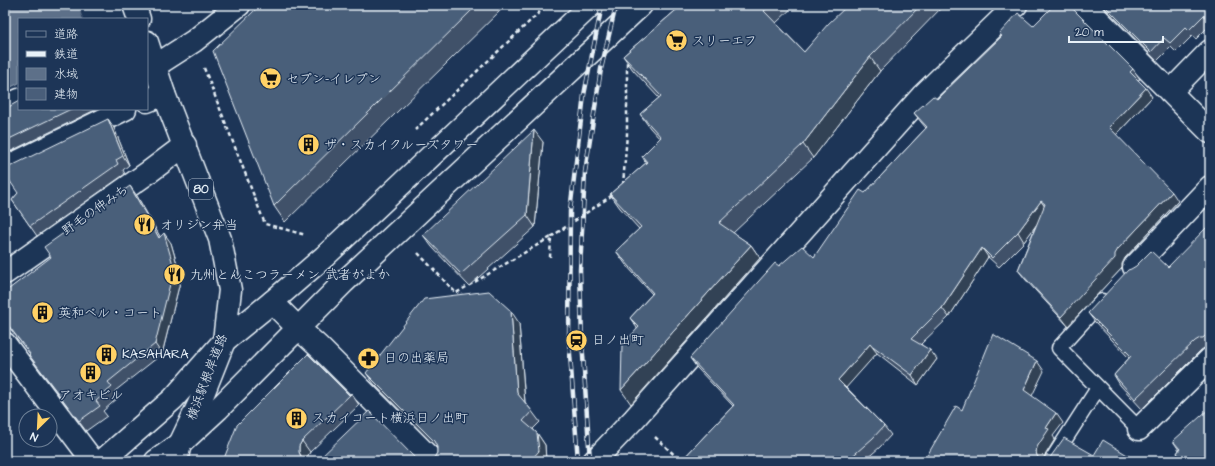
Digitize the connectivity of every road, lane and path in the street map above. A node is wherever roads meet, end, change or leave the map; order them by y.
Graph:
1 (134, 5) edge
2 (239, 5) edge
3 (547, 5) edge
4 (591, 5) edge
5 (642, 5) edge
6 (1016, 5) edge
7 (1084, 5) edge
8 (139, 18) edge
9 (194, 41) junction
10 (148, 45) edge
11 (1210, 51) edge
12 (627, 56) edge
13 (155, 66) junction
14 (1170, 92) junction
15 (156, 97) edge
16 (18, 100) edge
17 (5, 107) edge
18 (123, 110) edge
19 (414, 131) dead end
20 (1210, 132) edge
21 (185, 145) junction
22 (5, 168) edge
23 (1210, 187) edge
24 (622, 188) edge
25 (616, 193) edge
26 (311, 230) dead end
27 (551, 237) junction
28 (418, 253) dead end
29 (550, 257) dead end
30 (5, 273) edge
31 (1128, 273) edge
32 (1112, 290) edge
33 (272, 302) junction
34 (298, 329) junction
35 (224, 341) junction
36 (5, 344) edge
37 (1210, 359) edge
38 (1098, 388) junction
39 (377, 405) junction
40 (634, 419) junction
41 (361, 420) edge
42 (1139, 428) joint
43 (178, 453) edge
44 (93, 461) edge
45 (102, 461) edge
46 (156, 461) edge
47 (433, 461) edge
48 (594, 461) edge
49 (681, 461) edge
50 (1050, 461) edge

1 - 8 street
2 - 9 street
3 - 19 path
4 - 33 street
5 - 34 street
6 - 40 street
7 - 14 street
9 - 13 street
9 - 26 path
10 - 13 street, 横浜駅根岸道路 / 80
11 - 14 street
12 - 24 path
13 - 15 street, 横浜駅根岸道路 / 80
14 - 20 street
15 - 21 street, 横浜駅根岸道路 / 80
16 - 17 street
18 - 22 street
21 - 30 street, 野毛の仲みち
21 - 35 street, 横浜駅根岸道路 / 80
23 - 31 street
25 - 27 path
27 - 28 path
27 - 29 path
32 - 38 lane
33 - 34 street
33 - 35 street
34 - 39 street
34 - 43 street
35 - 43 street, 横浜駅根岸道路 / 80
35 - 45 street
36 - 44 street
37 - 42 street
38 - 42 lane
38 - 50 lane
39 - 41 street
39 - 47 street
40 - 48 street
40 - 49 path
43 - 46 street

